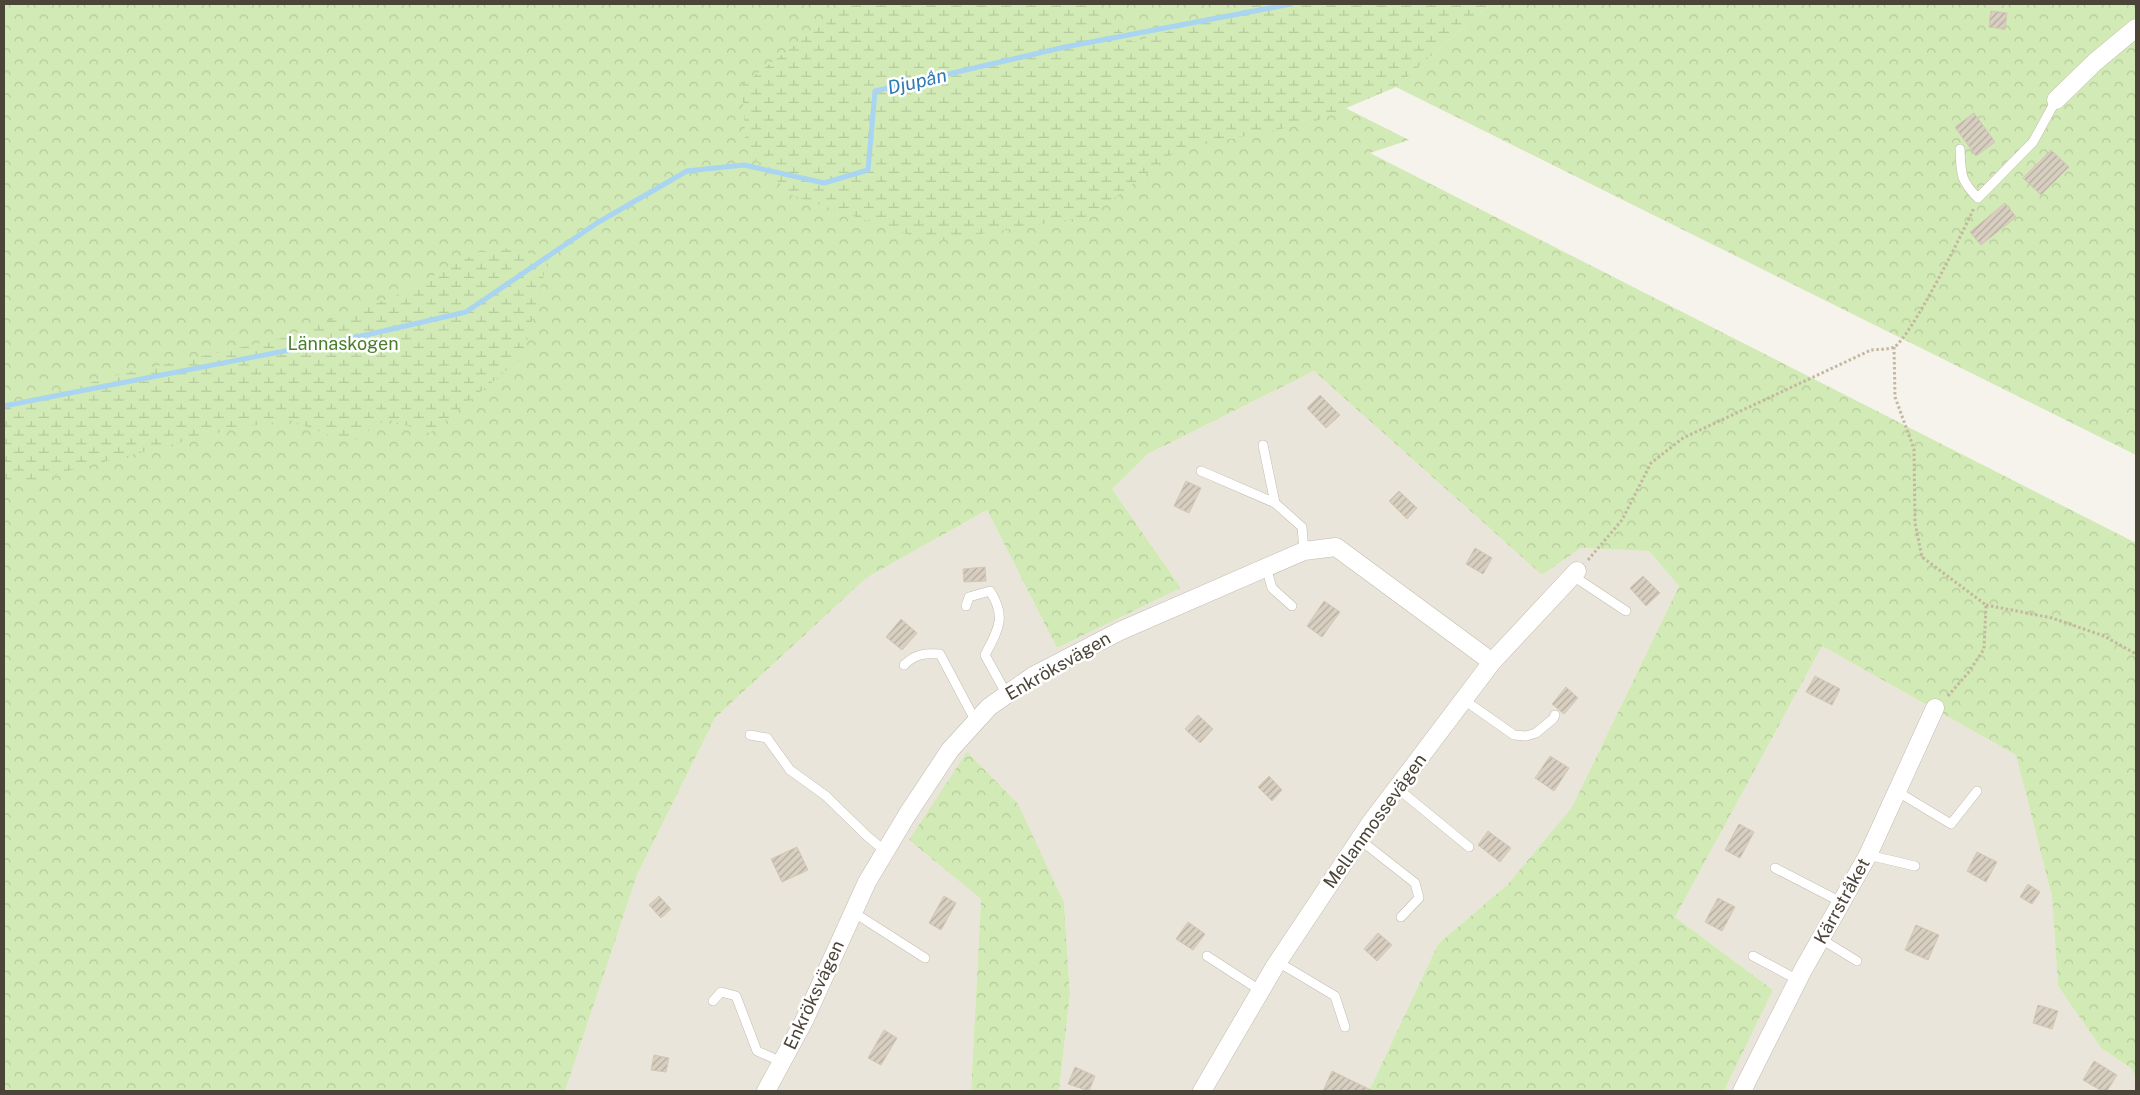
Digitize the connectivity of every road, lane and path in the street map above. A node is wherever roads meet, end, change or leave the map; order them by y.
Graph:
1 (2136, 28) edge
2 (2056, 100) joint
3 (1960, 149) dead end
4 (1978, 198) junction
5 (1894, 347) junction
6 (1263, 445) dead end
7 (1201, 471) dead end
8 (1275, 503) junction
9 (1304, 551) junction
10 (1266, 567) junction
11 (1575, 574) junction
12 (1986, 605) junction
13 (966, 606) dead end
14 (1292, 606) dead end
15 (1626, 611) dead end
16 (2136, 654) edge
17 (1492, 662) junction
18 (904, 665) dead end
19 (1007, 694) junction
20 (1464, 700) junction
21 (1935, 708) joint
22 (1554, 715) dead end
23 (976, 722) junction
24 (750, 735) dead end
25 (1398, 788) junction
26 (1977, 791) dead end
27 (1898, 792) junction
28 (1359, 839) junction
29 (1469, 847) dead end
30 (885, 851) junction
31 (1868, 855) junction
32 (1915, 866) dead end
33 (1776, 868) dead end
34 (1842, 902) junction
35 (853, 912) junction
36 (1401, 917) dead end
37 (1821, 939) junction
38 (1207, 956) dead end
39 (1753, 956) dead end
40 (926, 958) dead end
41 (1857, 961) dead end
42 (1278, 962) junction
43 (1798, 980) junction
44 (1261, 991) junction
45 (713, 1001) dead end
46 (1345, 1027) dead end
47 (782, 1062) junction
48 (766, 1091) edge
49 (1202, 1091) edge
50 (1742, 1091) edge

1 - 2 street
2 - 4 lane
3 - 4 lane
4 - 5 path
5 - 11 path
5 - 12 path
6 - 8 lane
7 - 8 lane
8 - 9 lane
9 - 10 street, Enkröksvägen
9 - 17 street, Enkröksvägen
10 - 14 lane
10 - 19 street, Enkröksvägen
11 - 15 lane
11 - 17 street, Mellanmossevägen
12 - 16 path
12 - 21 path
13 - 19 lane
17 - 20 street, Mellanmossevägen
18 - 23 lane
19 - 23 street, Enkröksvägen
20 - 22 lane
20 - 25 street, Mellanmossevägen
21 - 27 street, Kärrstråket
23 - 30 street, Enkröksvägen
24 - 30 lane
25 - 28 street, Mellanmossevägen
25 - 29 lane
26 - 27 lane
27 - 31 street, Kärrstråket
28 - 36 lane
28 - 42 street, Mellanmossevägen
30 - 35 street, Enkröksvägen
31 - 32 lane
31 - 34 street, Kärrstråket
33 - 34 lane
34 - 37 street, Kärrstråket
35 - 40 lane
35 - 47 street, Enkröksvägen
37 - 41 lane
37 - 43 street, Kärrstråket
38 - 44 lane
39 - 43 lane
42 - 44 street, Mellanmossevägen
42 - 46 lane
43 - 50 street, Kärrstråket
44 - 49 street, Mellanmossevägen
45 - 47 lane
47 - 48 street, Enkröksvägen

